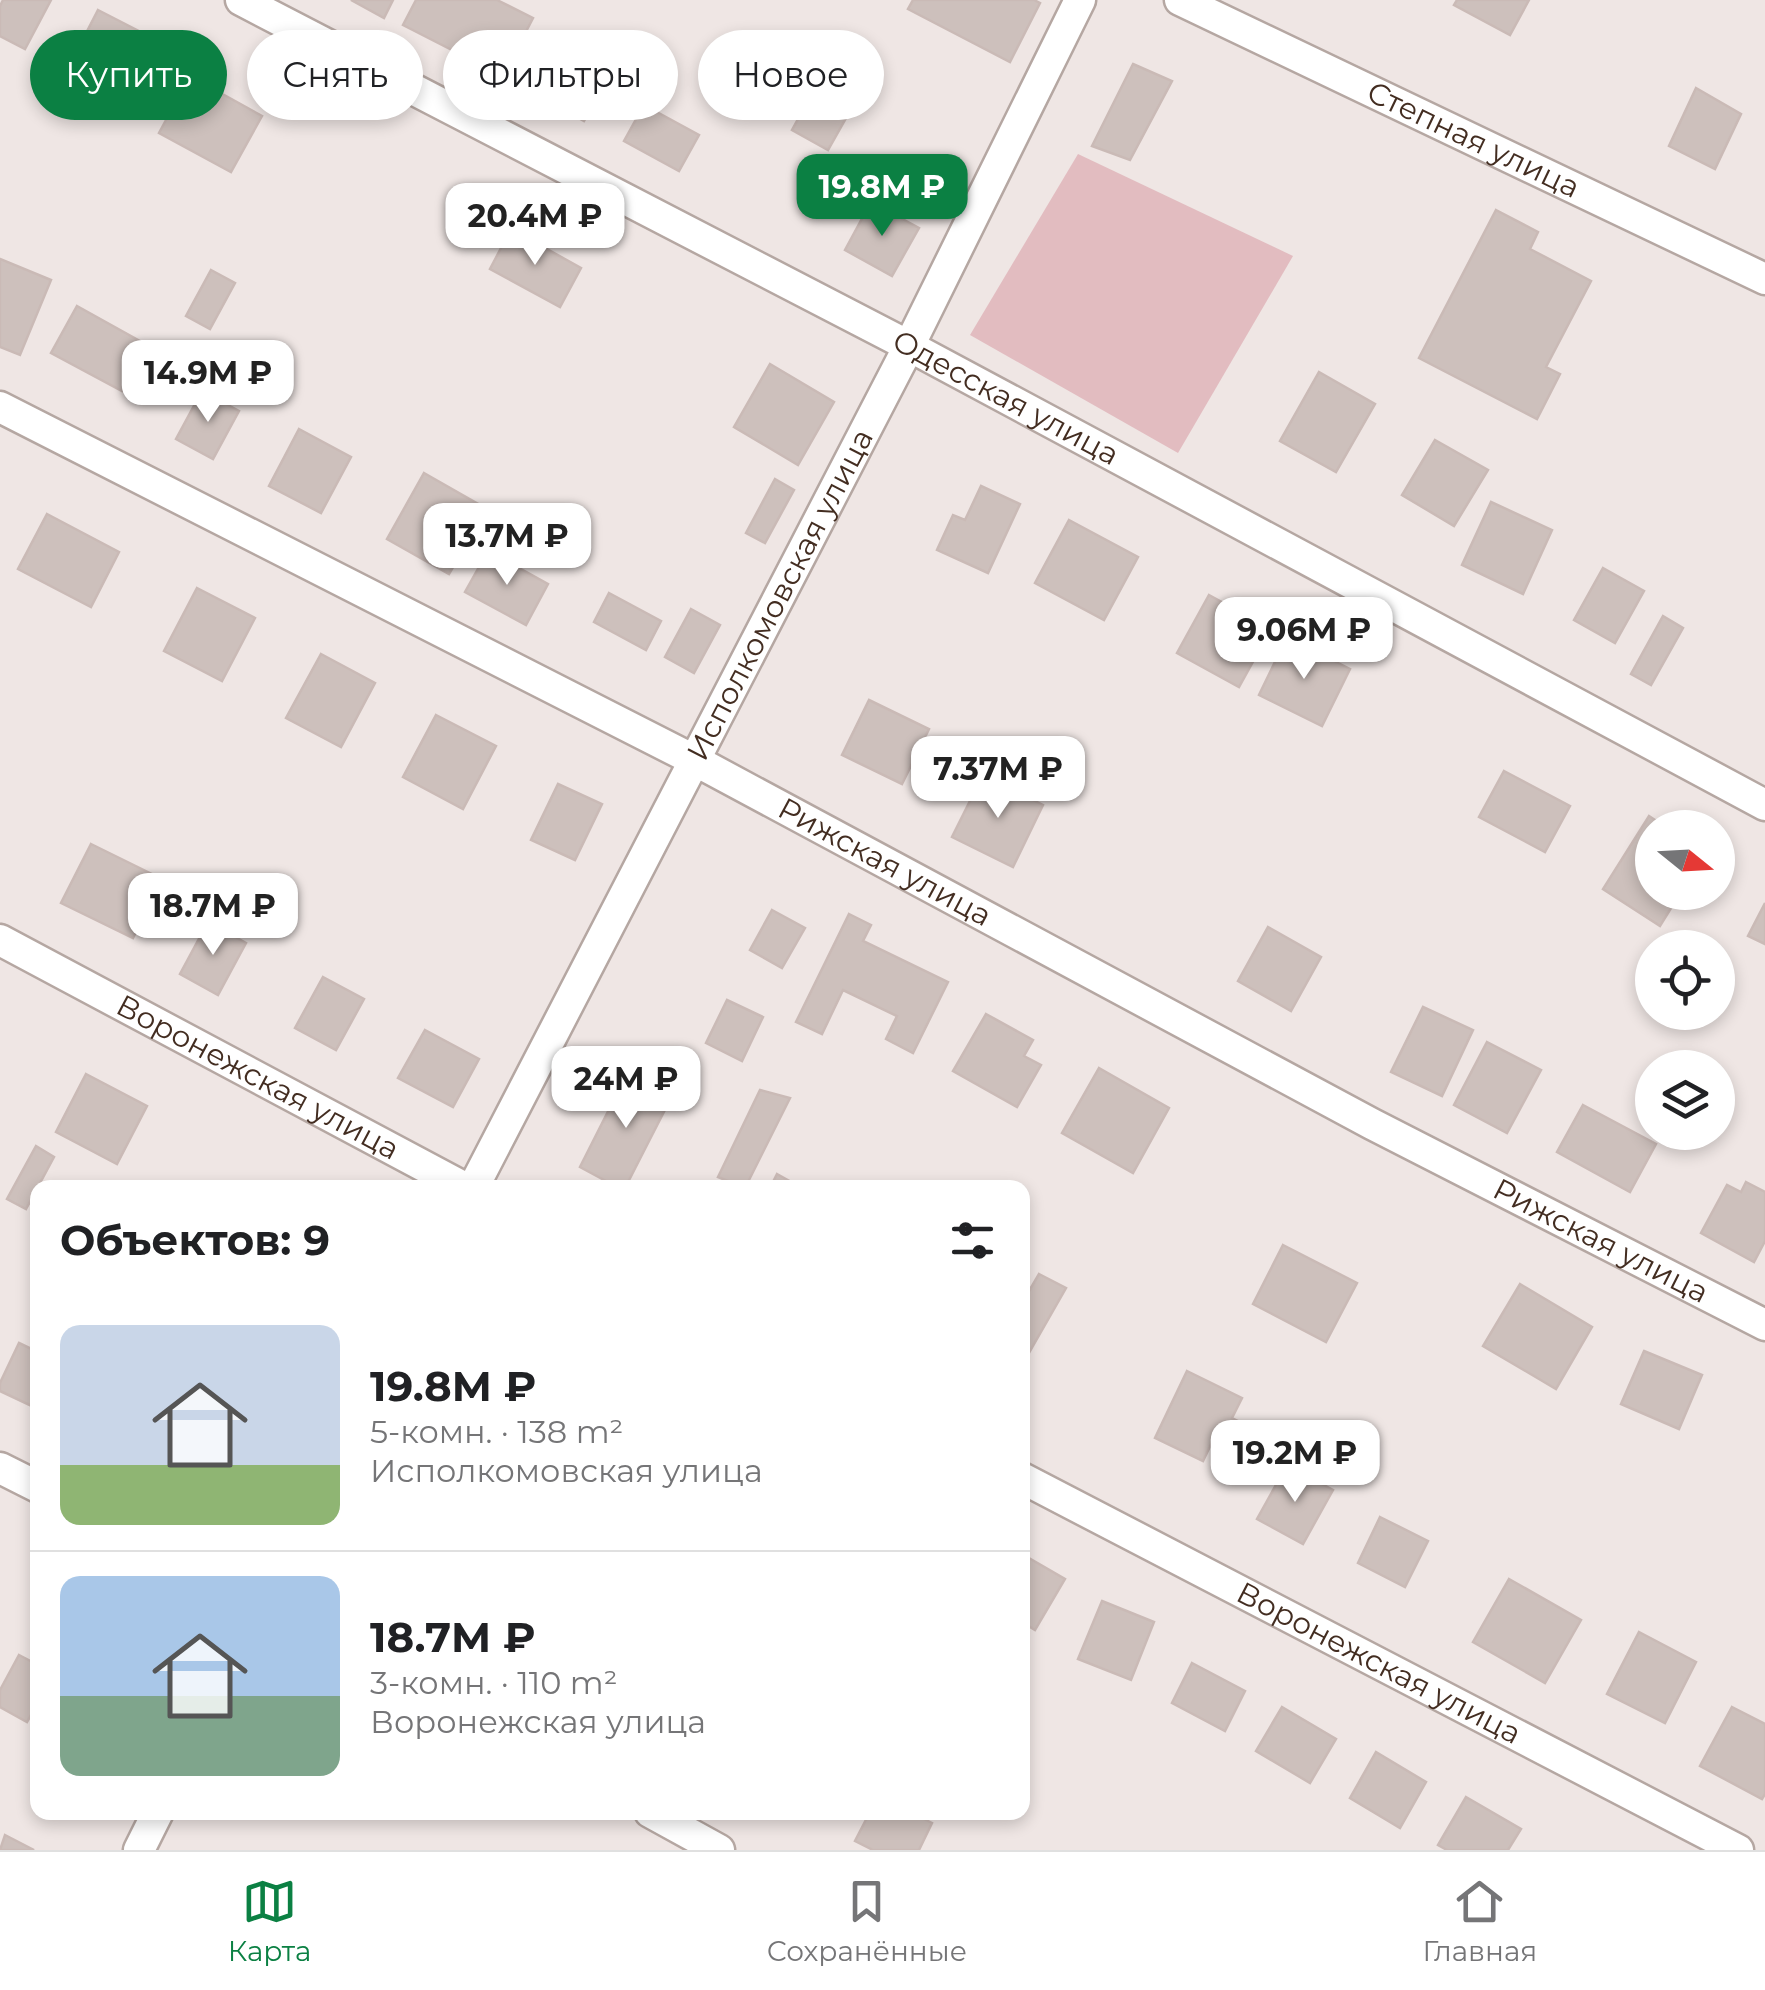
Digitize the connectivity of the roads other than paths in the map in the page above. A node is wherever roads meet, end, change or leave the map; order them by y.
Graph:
1 (242, 0) edge
2 (1080, 0) edge
3 (1180, 0) edge
4 (1765, 278) edge
5 (909, 346) junction
6 (0, 407) edge
7 (696, 761) junction
8 (1765, 805) edge
9 (0, 940) edge
10 (449, 1180) edge
11 (477, 1180) edge
12 (1765, 1325) edge
13 (0, 1468) edge
14 (1030, 1482) edge
15 (30, 1483) edge
16 (154, 1820) edge
17 (665, 1820) edge
18 (139, 1850) edge
19 (719, 1850) edge
20 (1738, 1850) edge

1 - 5 street, Одесская улица
2 - 5 street, Исполкомовская улица
3 - 4 street, Степная улица
5 - 7 street, Исполкомовская улица
5 - 8 street, Одесская улица
6 - 7 street, Рижская улица
7 - 11 street, Исполкомовская улица
7 - 12 street, Рижская улица
9 - 10 street, Воронежская улица
13 - 15 street
14 - 20 street, Воронежская улица
16 - 18 street
17 - 19 street

